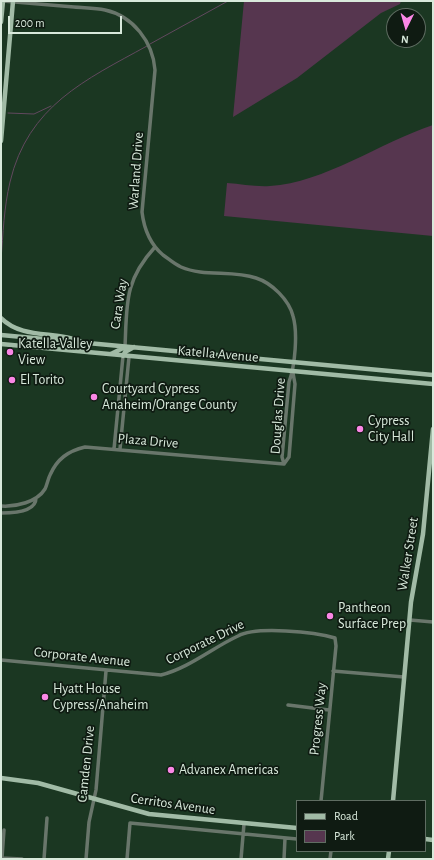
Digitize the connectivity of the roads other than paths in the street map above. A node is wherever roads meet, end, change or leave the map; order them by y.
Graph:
1 (3, 1) edge
2 (13, 1) edge
3 (1, 22) edge
4 (1, 140) edge
5 (155, 247) junction
6 (1, 318) edge
7 (1, 335) edge
8 (85, 343) junction
9 (1, 344) edge
10 (125, 347) junction
11 (134, 347) junction
12 (110, 355) junction
13 (123, 356) junction
14 (129, 357) junction
15 (294, 362) junction
16 (293, 372) junction
17 (433, 375) edge
18 (433, 384) edge
19 (433, 429) edge
20 (114, 449) junction
21 (120, 449) junction
22 (284, 464) junction
23 (36, 498) junction
24 (1, 506) edge
25 (1, 513) edge
26 (410, 620) junction
27 (433, 622) edge
28 (258, 630) joint
29 (1, 660) edge
30 (106, 671) junction
31 (333, 671) junction
32 (161, 675) joint
33 (404, 677) junction
34 (288, 705) dead end
35 (329, 710) junction
36 (1, 778) edge
37 (94, 799) junction
38 (321, 800) edge
39 (393, 800) edge
40 (47, 818) dead end
41 (244, 824) junction
42 (296, 828) edge
43 (4, 830) dead end
44 (242, 835) junction
45 (285, 838) junction
46 (296, 839) edge
47 (1, 858) edge
48 (22, 859) edge
49 (44, 859) edge
50 (86, 859) edge
51 (127, 859) edge
52 (241, 859) edge
53 (284, 859) edge

1 - 2 street, Warland Drive
1 - 3 main road
2 - 4 main road
2 - 5 street, Warland Drive
5 - 10 street, Cara Way
5 - 15 street, Warland Drive
6 - 8 main road
7 - 8 main road, Katella Avenue
8 - 10 main road, Katella Avenue
9 - 12 main road, Katella Avenue
10 - 11 main road, Katella Avenue
10 - 12 main road
11 - 13 main road
11 - 15 main road, Katella Avenue
12 - 13 main road, Katella Avenue
13 - 14 main road, Katella Avenue
13 - 20 street
14 - 16 main road, Katella Avenue
14 - 21 street
15 - 16 street, Douglas Drive
15 - 17 main road, Katella Avenue
16 - 18 main road, Katella Avenue
16 - 22 street, Douglas Drive
16 - 22 street, Douglas Drive
19 - 26 main road, Walker Street
20 - 21 street, Plaza Drive
20 - 23 street, Plaza Drive
21 - 22 street, Plaza Drive
23 - 24 street
23 - 25 street, Plaza Drive
26 - 27 street
26 - 33 main road, Walker Street
28 - 31 street, Progress Way
28 - 32 street, Corporate Drive
29 - 30 street, Corporate Avenue
30 - 32 street, Corporate Avenue
30 - 37 street, Camden Drive
31 - 33 street
31 - 35 street, Progress Way
33 - 39 main road, Walker Street
34 - 35 street
35 - 38 street, Progress Way
36 - 37 main road, Cerritos Avenue
37 - 41 main road, Cerritos Avenue
37 - 50 street, Camden Drive
40 - 49 street
41 - 42 main road, Cerritos Avenue
41 - 44 street
43 - 47 street
44 - 45 street
44 - 51 street
44 - 52 street
45 - 46 street
45 - 53 street
47 - 48 street

